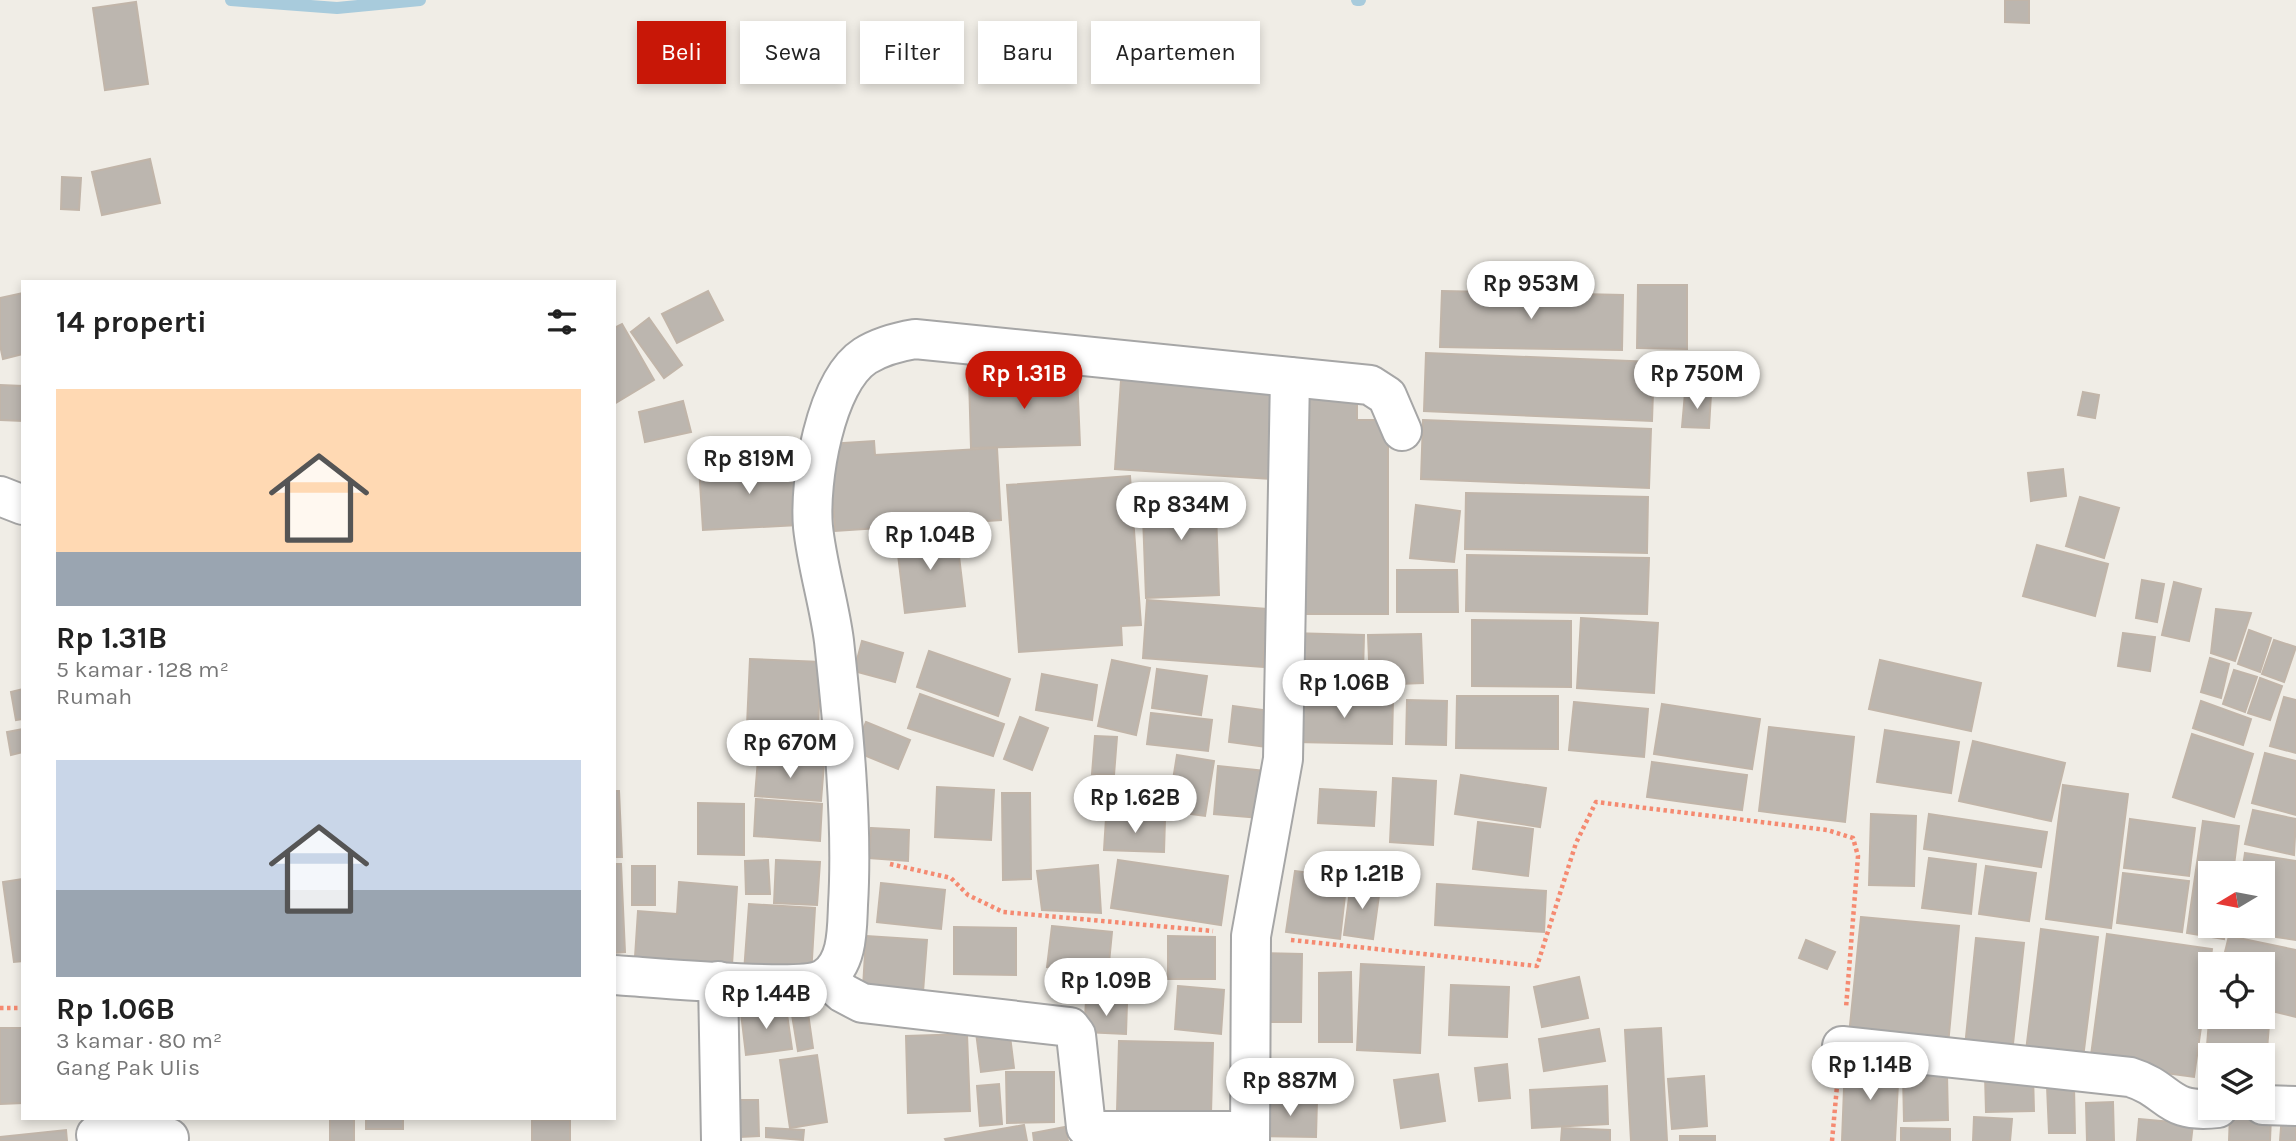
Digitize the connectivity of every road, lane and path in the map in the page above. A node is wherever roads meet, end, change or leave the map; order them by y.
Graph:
1 (1290, 377) junction
2 (1402, 431) dead end
3 (0, 496) edge
4 (21, 504) edge
5 (1596, 802) dead end
6 (616, 975) edge
7 (826, 978) junction
8 (718, 981) junction
9 (0, 1008) edge
10 (21, 1008) edge
11 (1842, 1046) junction
12 (2275, 1105) edge
13 (2296, 1106) edge
14 (2198, 1110) edge
15 (169, 1133) edge
16 (96, 1135) dead end
17 (1250, 1136) edge
18 (721, 1141) edge
19 (1832, 1141) edge

1 - 2 street
1 - 7 street
1 - 17 street
3 - 4 street
5 - 11 path
6 - 8 street
7 - 8 street
7 - 17 street
8 - 18 street
9 - 10 path
11 - 14 street
11 - 19 path
12 - 13 street
15 - 16 street

